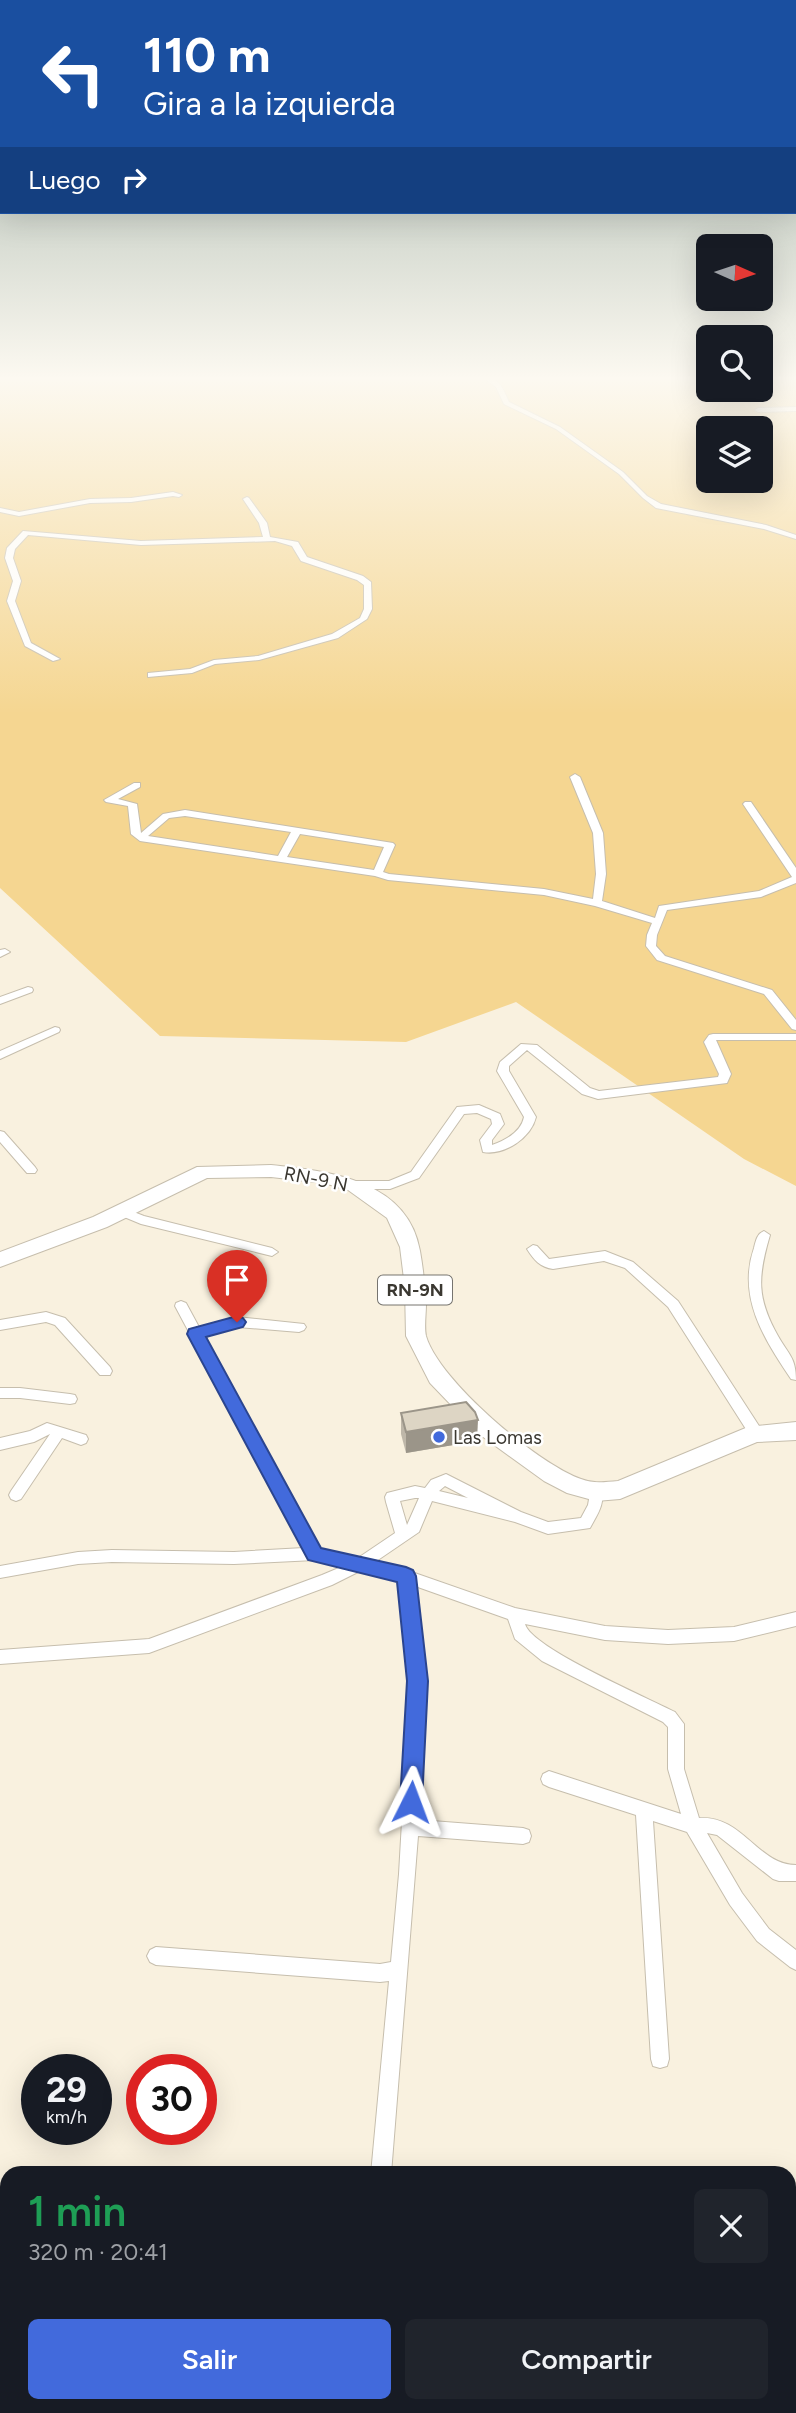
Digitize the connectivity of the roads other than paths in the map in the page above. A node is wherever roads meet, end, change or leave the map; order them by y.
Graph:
1 (637, 489) edge
2 (179, 495) dead end
3 (247, 499) dead end
4 (0, 510) edge
5 (19, 514) junction
6 (26, 533) junction
7 (796, 537) edge
8 (267, 538) junction
9 (57, 659) dead end
10 (152, 675) dead end
11 (575, 777) dead end
12 (137, 785) dead end
13 (748, 804) dead end
14 (297, 830) junction
15 (140, 838) junction
16 (282, 859) junction
17 (377, 873) junction
18 (796, 877) edge
19 (597, 903) junction
20 (658, 922) junction
21 (28, 990) dead end
22 (0, 1002) edge
23 (796, 1027) edge
24 (55, 1030) dead end
25 (796, 1037) edge
26 (0, 1055) edge
27 (0, 1135) edge
28 (31, 1170) dead end
29 (354, 1185) junction
30 (121, 1211) junction
31 (764, 1235) dead end
32 (533, 1249) dead end
33 (272, 1252) dead end
34 (0, 1260) edge
35 (181, 1306) dead end
36 (0, 1325) edge
37 (299, 1327) dead end
38 (195, 1334) junction
39 (105, 1371) dead end
40 (796, 1375) edge
41 (0, 1393) edge
42 (70, 1399) dead end
43 (796, 1431) edge
44 (60, 1432) junction
45 (755, 1433) junction
46 (81, 1439) dead end
47 (0, 1444) edge
48 (596, 1492) junction
49 (428, 1493) junction
50 (16, 1495) dead end
51 (403, 1535) junction
52 (315, 1554) junction
53 (360, 1564) junction
54 (0, 1572) edge
55 (406, 1576) junction
56 (515, 1615) junction
57 (796, 1619) edge
58 (0, 1657) edge
59 (549, 1779) dead end
60 (644, 1810) junction
61 (693, 1826) junction
62 (410, 1827) junction
63 (523, 1836) dead end
64 (796, 1873) edge
65 (156, 1956) dead end
66 (796, 1961) edge
67 (400, 1970) junction
68 (660, 2059) dead end
69 (382, 2166) edge

1 - 7 street
2 - 5 street
3 - 8 street
4 - 5 street
5 - 6 street
6 - 8 street
6 - 9 street
8 - 10 street
11 - 19 street
12 - 15 street
13 - 18 street
14 - 15 street
14 - 16 street
14 - 17 street
15 - 16 street
16 - 17 street
17 - 19 street
18 - 20 street
19 - 20 street
20 - 23 street
21 - 22 street
24 - 26 street
25 - 29 street
27 - 28 street
29 - 30 main road, RN-9 N / RN-9N
29 - 48 main road, RN-9 N / RN-9N
30 - 33 street
30 - 34 main road, RN-9 N / RN-9N
31 - 40 street
32 - 45 street
35 - 38 street
36 - 39 street
37 - 38 street
38 - 52 street
41 - 42 street
43 - 45 main road, RN-9 N / RN-9N
44 - 46 street
44 - 47 street
44 - 50 street
45 - 48 main road, RN-9 N / RN-9N
48 - 49 street
49 - 51 street
49 - 51 street
51 - 53 street
52 - 53 street
52 - 54 street
53 - 55 street
53 - 58 street
55 - 56 street
55 - 62 street
56 - 57 street
56 - 61 street
59 - 60 street
60 - 61 street
60 - 68 street
61 - 64 street
61 - 66 street
62 - 63 street
62 - 67 street
65 - 67 street
67 - 69 street

